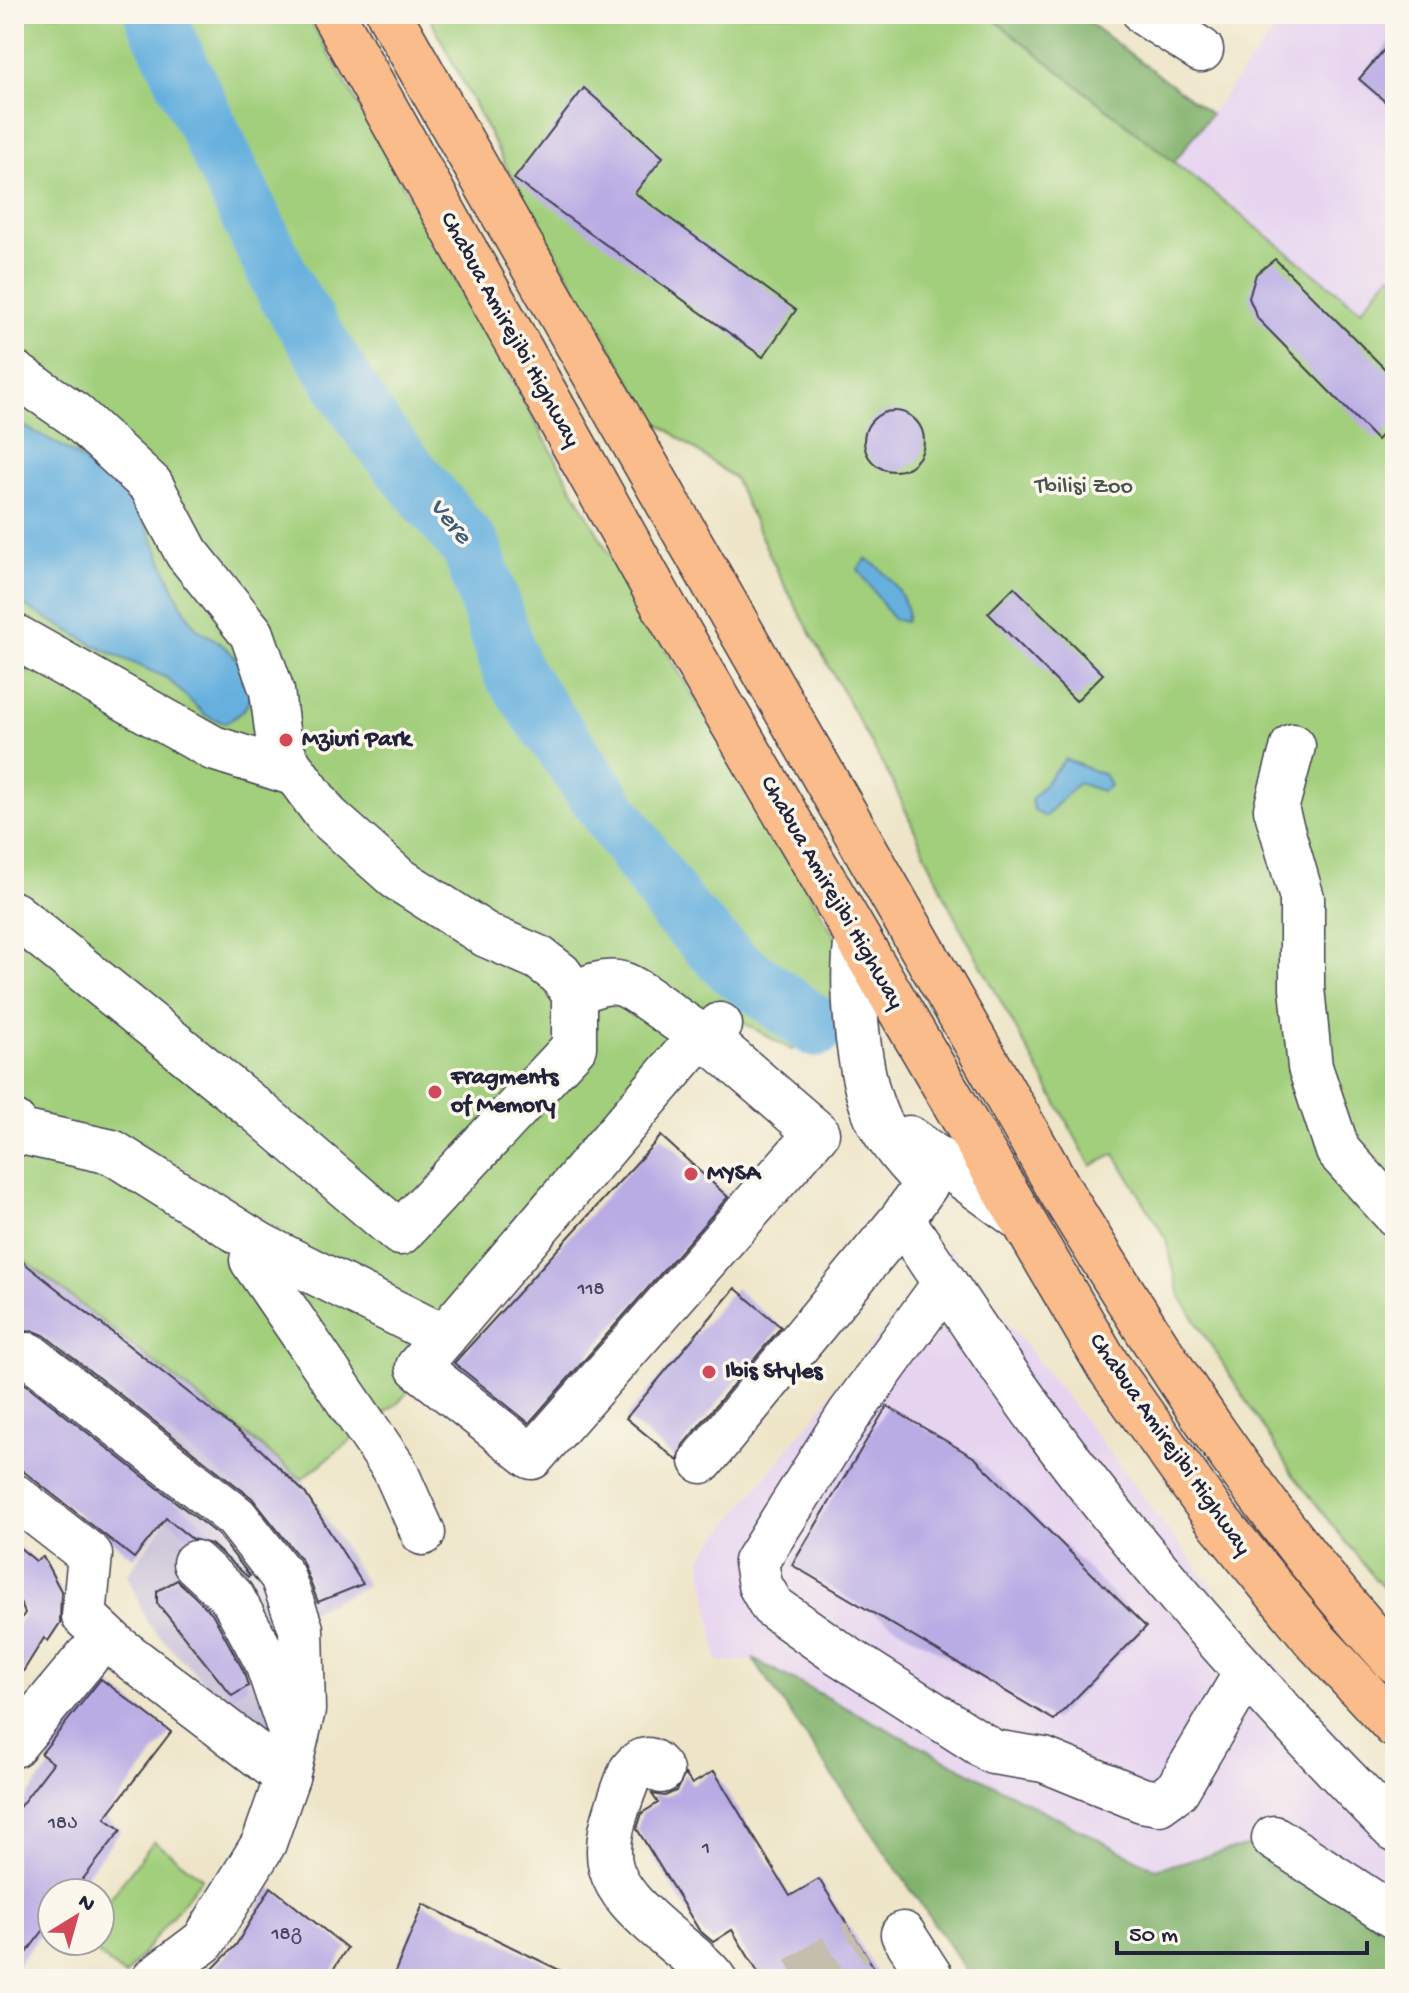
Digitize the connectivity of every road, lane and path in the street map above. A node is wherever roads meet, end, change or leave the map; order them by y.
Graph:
1 (333, 14) edge
2 (389, 14) edge
3 (1145, 14) edge
4 (1201, 50) dead end
5 (14, 373) edge
6 (14, 636) edge
7 (1293, 746) dead end
8 (296, 774) junction
9 (14, 914) edge
10 (857, 938) junction
11 (574, 994) junction
12 (714, 1032) junction
13 (873, 1110) junction
14 (14, 1123) edge
15 (817, 1133) junction
16 (1395, 1214) edge
17 (1018, 1217) junction
18 (902, 1219) junction
19 (260, 1245) junction
20 (945, 1283) junction
21 (444, 1337) junction
22 (29, 1355) dead end
23 (702, 1461) dead end
24 (14, 1496) edge
25 (423, 1533) dead end
26 (195, 1563) dead end
27 (87, 1657) dead end
28 (1395, 1661) edge
29 (1246, 1673) junction
30 (1395, 1726) edge
31 (14, 1745) edge
32 (291, 1761) junction
33 (661, 1771) dead end
34 (1395, 1830) edge
35 (1274, 1838) dead end
36 (1395, 1917) edge
37 (903, 1934) dead end
38 (154, 1979) edge
39 (714, 1979) edge
40 (932, 1979) edge

1 - 10 main road, Chabua Amirejibi Highway
2 - 28 main road, Chabua Amirejibi Highway
3 - 4 street
5 - 8 street
6 - 8 street
7 - 16 street
8 - 11 street
9 - 11 street
10 - 13 street
10 - 17 main road, Chabua Amirejibi Highway
11 - 12 street
12 - 15 street
12 - 21 street
13 - 15 street
13 - 17 street
13 - 18 street
14 - 19 street
15 - 21 street
17 - 30 main road, Chabua Amirejibi Highway
18 - 20 street
18 - 23 street
19 - 21 street
19 - 25 street
20 - 29 street
20 - 29 street
22 - 32 street
24 - 32 street
26 - 32 street
27 - 31 street
29 - 34 street
32 - 38 street
33 - 39 street
35 - 36 street
37 - 40 street

